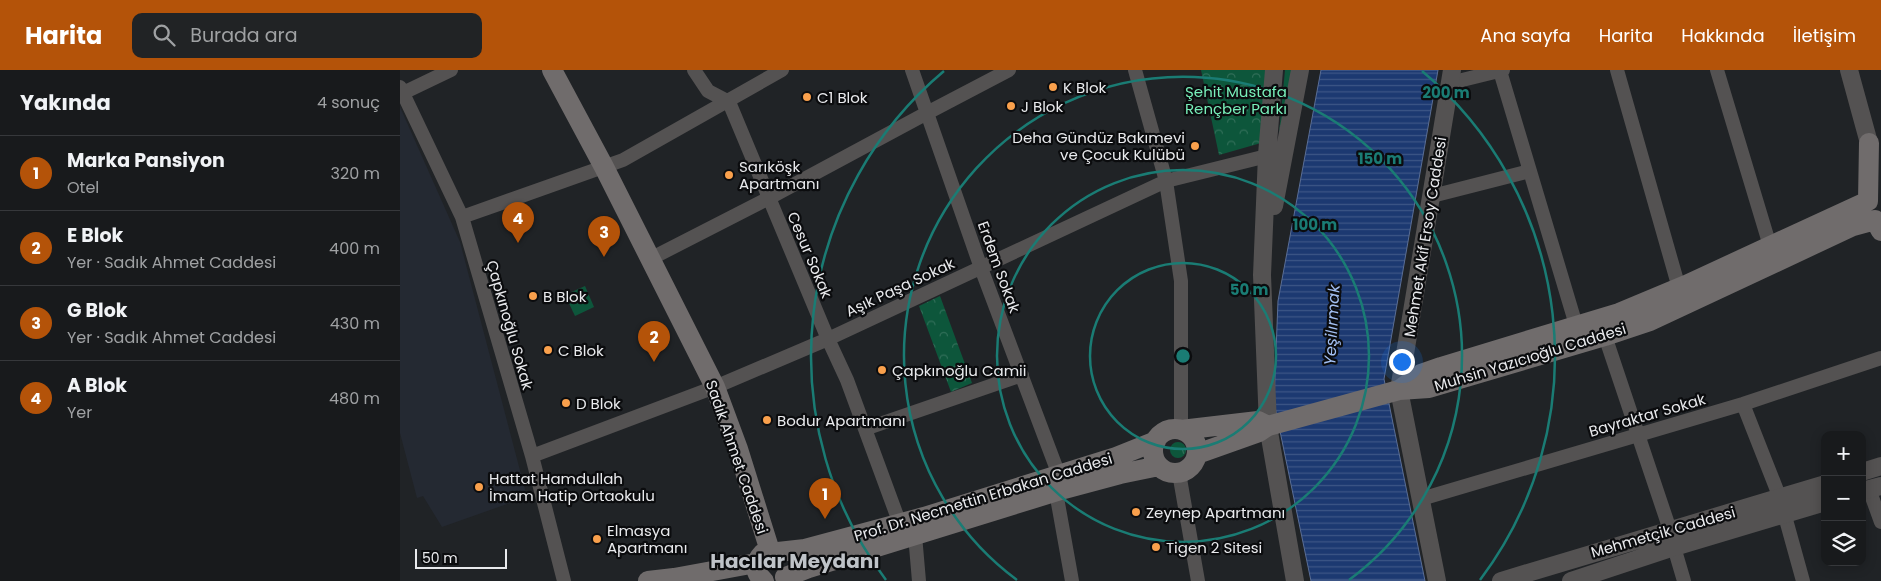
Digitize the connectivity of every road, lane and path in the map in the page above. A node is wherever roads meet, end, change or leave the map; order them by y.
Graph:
1 (451, 70) edge
2 (552, 70) edge
3 (694, 70) edge
4 (782, 70) edge
5 (912, 70) edge
6 (1009, 70) edge
7 (1135, 70) edge
8 (1274, 70) edge
9 (1300, 70) edge
10 (1501, 70) edge
11 (1617, 70) edge
12 (1717, 70) edge
13 (1849, 70) edge
14 (1451, 77) edge
15 (401, 90) edge
16 (729, 102) junction
17 (927, 112) junction
18 (1869, 142) junction
19 (1275, 154) junction
20 (1881, 162) edge
21 (604, 168) junction
22 (1530, 171) junction
23 (1166, 181) junction
24 (1874, 194) edge
25 (1432, 196) junction
26 (769, 198) junction
27 (462, 217) junction
28 (1879, 225) edge
29 (1770, 246) junction
30 (650, 259) junction
31 (981, 268) junction
32 (1679, 288) junction
33 (1576, 325) junction
34 (1604, 336) junction
35 (828, 339) junction
36 (1881, 358) edge
37 (1022, 375) junction
38 (715, 387) junction
39 (1394, 391) junction
40 (1743, 404) junction
41 (1272, 424) junction
42 (865, 430) junction
43 (1181, 430) junction
44 (1639, 434) junction
45 (1156, 441) junction
46 (1197, 454) junction
47 (532, 456) junction
48 (1160, 466) junction
49 (1881, 466) edge
50 (1866, 471) edge
51 (1179, 473) junction
52 (1057, 483) junction
53 (1821, 486) edge
54 (1871, 488) edge
55 (1421, 499) junction
56 (1821, 502) edge
57 (1783, 506) junction
58 (1881, 522) edge
59 (907, 529) junction
60 (1672, 538) junction
61 (766, 565) edge
62 (783, 579) edge
63 (564, 581) edge
64 (648, 581) edge
65 (918, 581) edge
66 (1072, 581) edge
67 (1198, 581) edge
68 (1295, 581) edge
69 (1437, 581) edge
70 (1500, 581) edge
71 (1570, 581) edge
72 (1684, 581) edge
73 (1803, 581) edge

1 - 15 street
2 - 21 main road, Sadık Ahmet Caddesi
3 - 16 street
4 - 16 street
5 - 17 street, Erdem Sokak
6 - 17 street
7 - 23 street
8 - 19 street
9 - 19 street
10 - 14 street
10 - 22 street
11 - 32 street
12 - 29 street
13 - 18 street
14 - 25 street, Mehmet Akif Ersoy Caddesi
15 - 27 street, Çapkınoğlu Sokak
16 - 21 street
16 - 26 street, Cesur Sokak
17 - 26 street
17 - 31 street, Erdem Sokak
18 - 20 main road
18 - 24 main road
19 - 23 street, Aşık Paşa Sokak
19 - 41 street
21 - 27 street
21 - 30 main road, Sadık Ahmet Caddesi
22 - 25 street
22 - 33 street
23 - 31 street, Aşık Paşa Sokak
23 - 43 street
24 - 28 main road
24 - 29 main road, Muhsin Yazıcıoğlu Caddesi
25 - 39 street, Mehmet Akif Ersoy Caddesi
26 - 30 street
26 - 35 street, Cesur Sokak
27 - 47 street, Çapkınoğlu Sokak
28 - 34 main road, Muhsin Yazıcıoğlu Caddesi
29 - 32 main road, Muhsin Yazıcıoğlu Caddesi
30 - 38 main road, Sadık Ahmet Caddesi
31 - 35 street, Aşık Paşa Sokak
31 - 37 street, Erdem Sokak
32 - 33 main road, Muhsin Yazıcıoğlu Caddesi
33 - 39 main road, Muhsin Yazıcıoğlu Caddesi
34 - 39 main road, Muhsin Yazıcıoğlu Caddesi
34 - 44 street
35 - 38 street, Aşık Paşa Sokak
35 - 42 street, Cesur Sokak
36 - 40 street, Bayraktar Sokak
37 - 42 street
37 - 52 street, Erdem Sokak
38 - 47 street, Aşık Paşa Sokak
38 - 61 main road, Sadık Ahmet Caddesi
39 - 41 main road
39 - 55 street, Mehmet Akif Ersoy Caddesi
40 - 44 street, Bayraktar Sokak
40 - 57 street
41 - 43 main road
41 - 46 main road
41 - 68 street
42 - 59 street, Cesur Sokak
43 - 45 main road
43 - 46 main road
44 - 55 street, Bayraktar Sokak
44 - 60 street
45 - 48 main road
45 - 52 main road, Prof. Dr. Necmettin Erbakan Caddesi
46 - 51 main road
47 - 63 street, Çapkınoğlu Sokak
48 - 51 main road
48 - 52 main road, Prof. Dr. Necmettin Erbakan Caddesi
49 - 50 street
51 - 67 street
52 - 59 main road, Prof. Dr. Necmettin Erbakan Caddesi
52 - 66 street, Erdem Sokak
53 - 57 street, Mehmetçik Caddesi
54 - 58 street
55 - 69 street, Mehmet Akif Ersoy Caddesi
56 - 57 street, Mehmetçik Caddesi
57 - 60 street, Mehmetçik Caddesi
57 - 73 street
59 - 61 main road, Prof. Dr. Necmettin Erbakan Caddesi
59 - 62 main road, Prof. Dr. Necmettin Erbakan Caddesi
59 - 65 street, Cesur Sokak
60 - 70 street, Mehmetçik Caddesi
60 - 71 street, Mehmetçik Caddesi
60 - 72 street
61 - 62 main road, Sadık Ahmet Caddesi
61 - 64 main road, Prof. Dr. Necmettin Erbakan Caddesi

